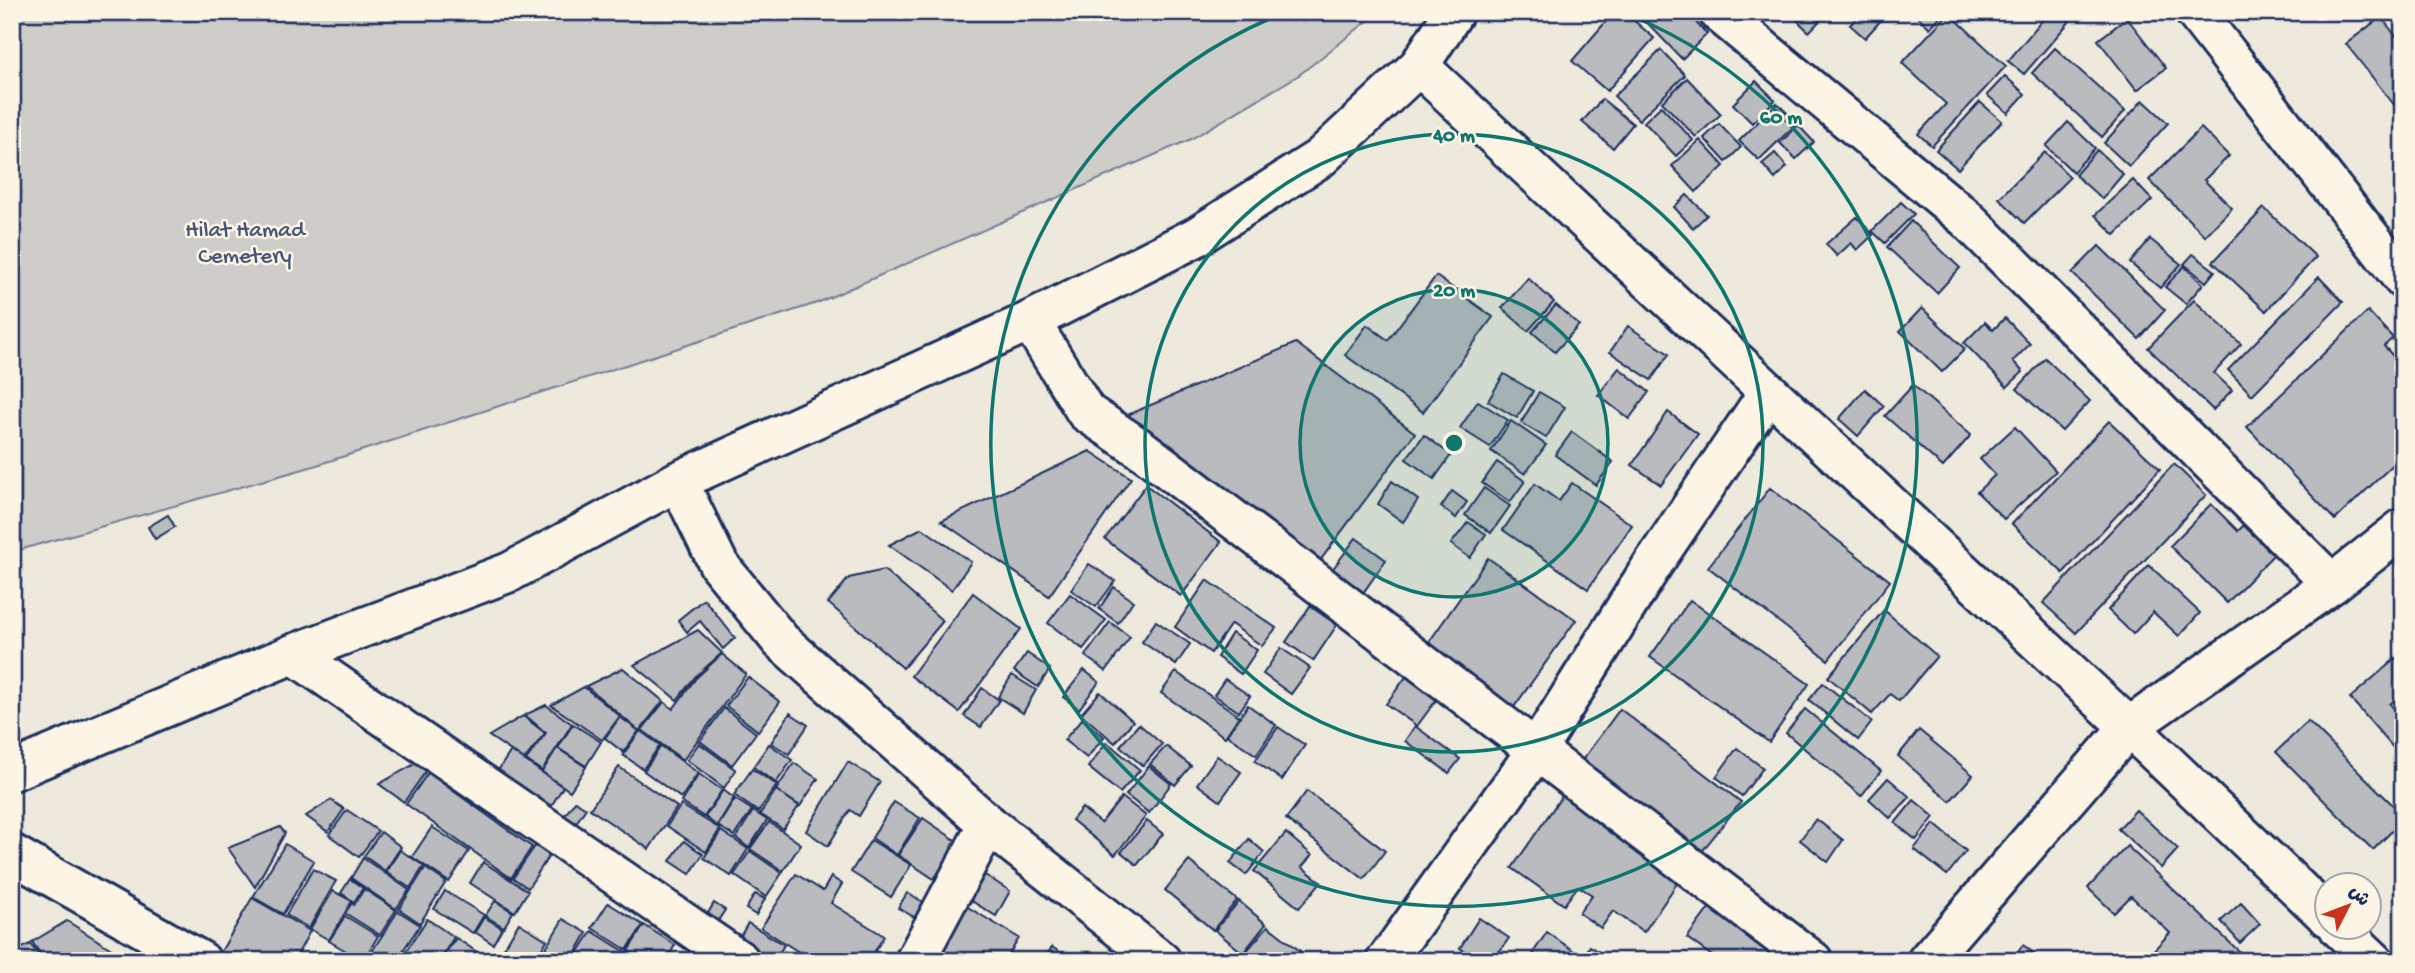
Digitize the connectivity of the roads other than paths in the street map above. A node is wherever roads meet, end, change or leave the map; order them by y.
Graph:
1 (1454, 12) edge
2 (1718, 12) edge
3 (2195, 12) edge
4 (1419, 66) junction
5 (2403, 279) edge
6 (1030, 321) junction
7 (1768, 393) junction
8 (678, 481) junction
9 (2403, 528) edge
10 (2332, 584) junction
11 (293, 654) junction
12 (2129, 727) junction
13 (1536, 751) junction
14 (12, 771) edge
15 (988, 824) junction
16 (12, 854) edge
17 (2314, 904) edge
18 (2354, 942) edge
19 (201, 961) edge
20 (740, 961) edge
21 (915, 961) edge
22 (1161, 961) edge
23 (1386, 961) edge
24 (1814, 961) edge
25 (1927, 961) edge
26 (2374, 961) edge

1 - 4 street
2 - 10 street
3 - 5 street
4 - 6 street
4 - 7 street
6 - 8 street
6 - 13 street
7 - 12 street
7 - 13 street
8 - 11 street
8 - 15 street
9 - 10 street
10 - 12 street
11 - 14 street
11 - 20 street
12 - 17 street
12 - 25 street
13 - 23 street
13 - 24 street
15 - 21 street
15 - 22 street
16 - 19 street
18 - 26 street

